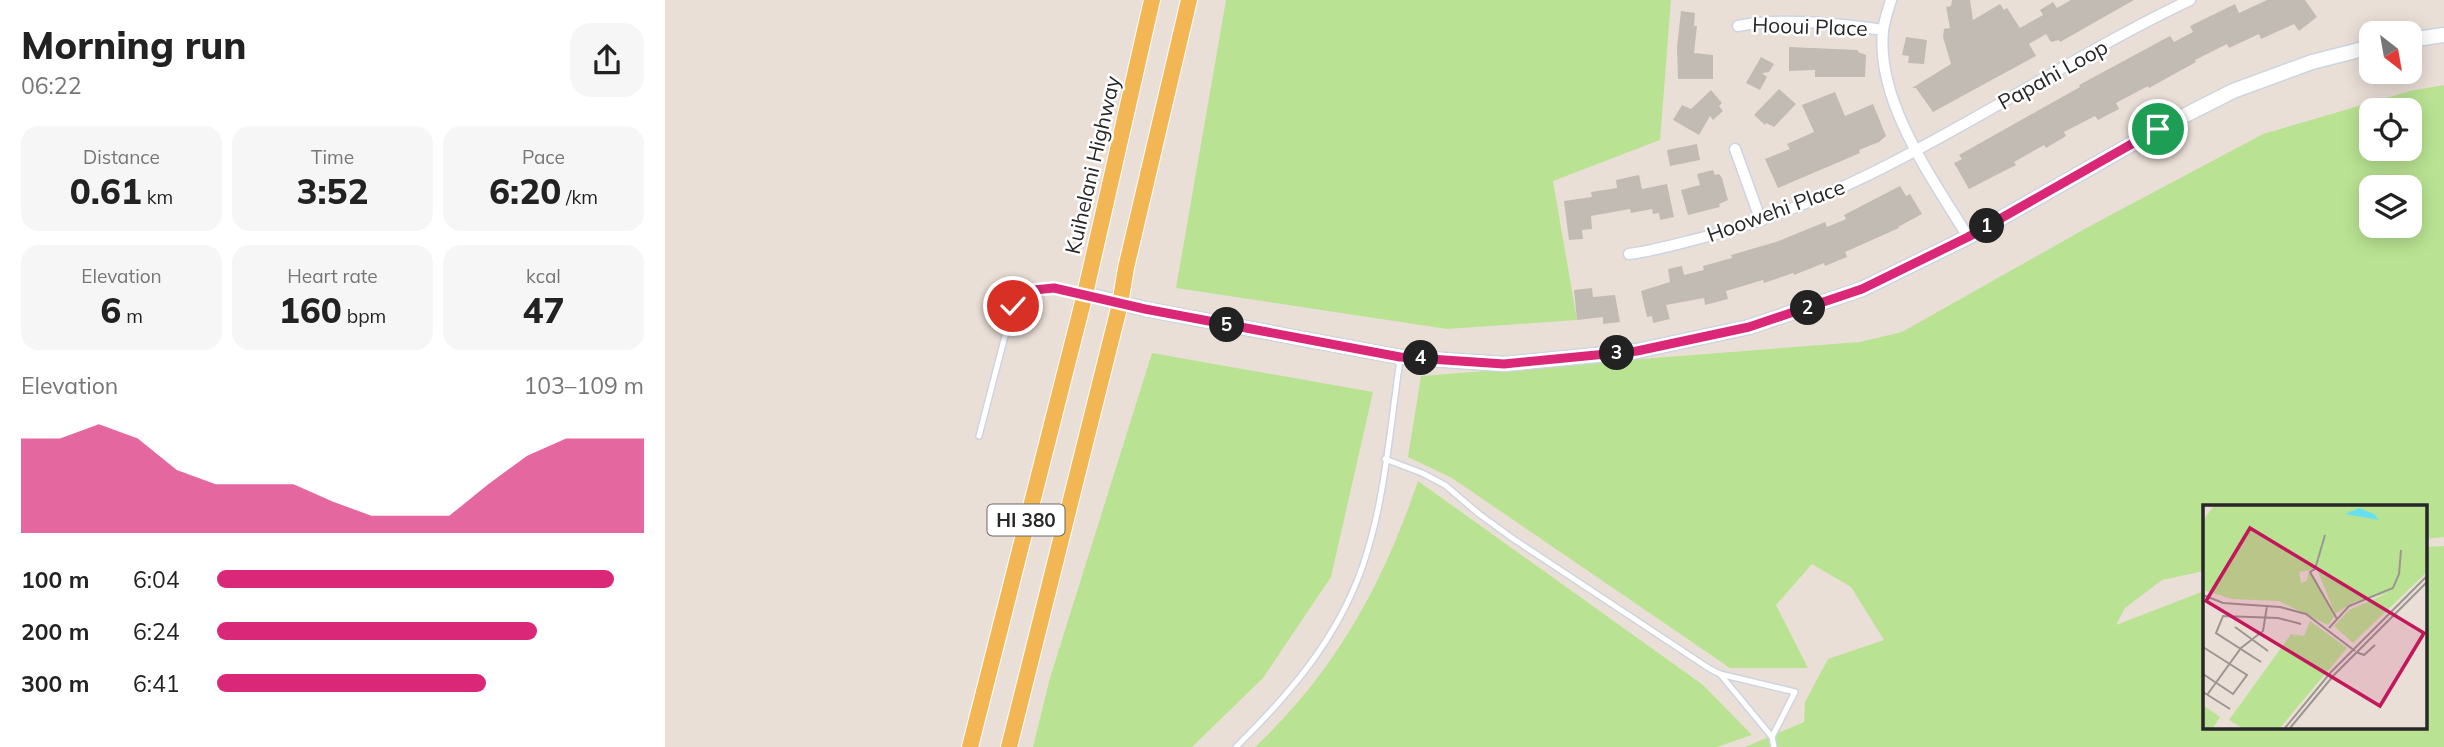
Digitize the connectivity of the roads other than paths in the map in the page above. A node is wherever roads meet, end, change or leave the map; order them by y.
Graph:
1 (1152, 0) edge
2 (1189, 0) edge
3 (1891, 0) edge
4 (2190, 0) edge
5 (1738, 26) dead end
6 (1883, 30) junction
7 (2444, 35) edge
8 (2422, 38) edge
9 (2359, 50) edge
10 (1735, 149) dead end
11 (1917, 150) junction
12 (1761, 221) junction
13 (1968, 237) junction
14 (1629, 254) dead end
15 (1085, 294) junction
16 (1120, 304) junction
17 (1400, 357) junction
18 (979, 436) dead end
19 (1385, 459) junction
20 (1720, 674) junction
21 (1772, 737) junction
22 (970, 747) edge
23 (1009, 747) edge
24 (1236, 747) edge
25 (1774, 747) edge

1 - 15 main road, Kuihelani Highway / HI 380
2 - 16 main road, HI 380
3 - 6 street
4 - 11 street, Papahi Loop
5 - 6 street, Hooui Place
6 - 11 street
7 - 8 main road
9 - 13 main road
10 - 12 street
11 - 12 street, Hoowehi Place
11 - 13 street
12 - 14 street, Hoowehi Place
13 - 17 main road
15 - 16 main road
15 - 18 lane
15 - 22 main road, Kuihelani Highway / HI 380
16 - 17 main road
16 - 23 main road, HI 380
17 - 19 lane
19 - 20 lane
19 - 24 lane
20 - 21 lane
20 - 21 lane
21 - 25 lane

